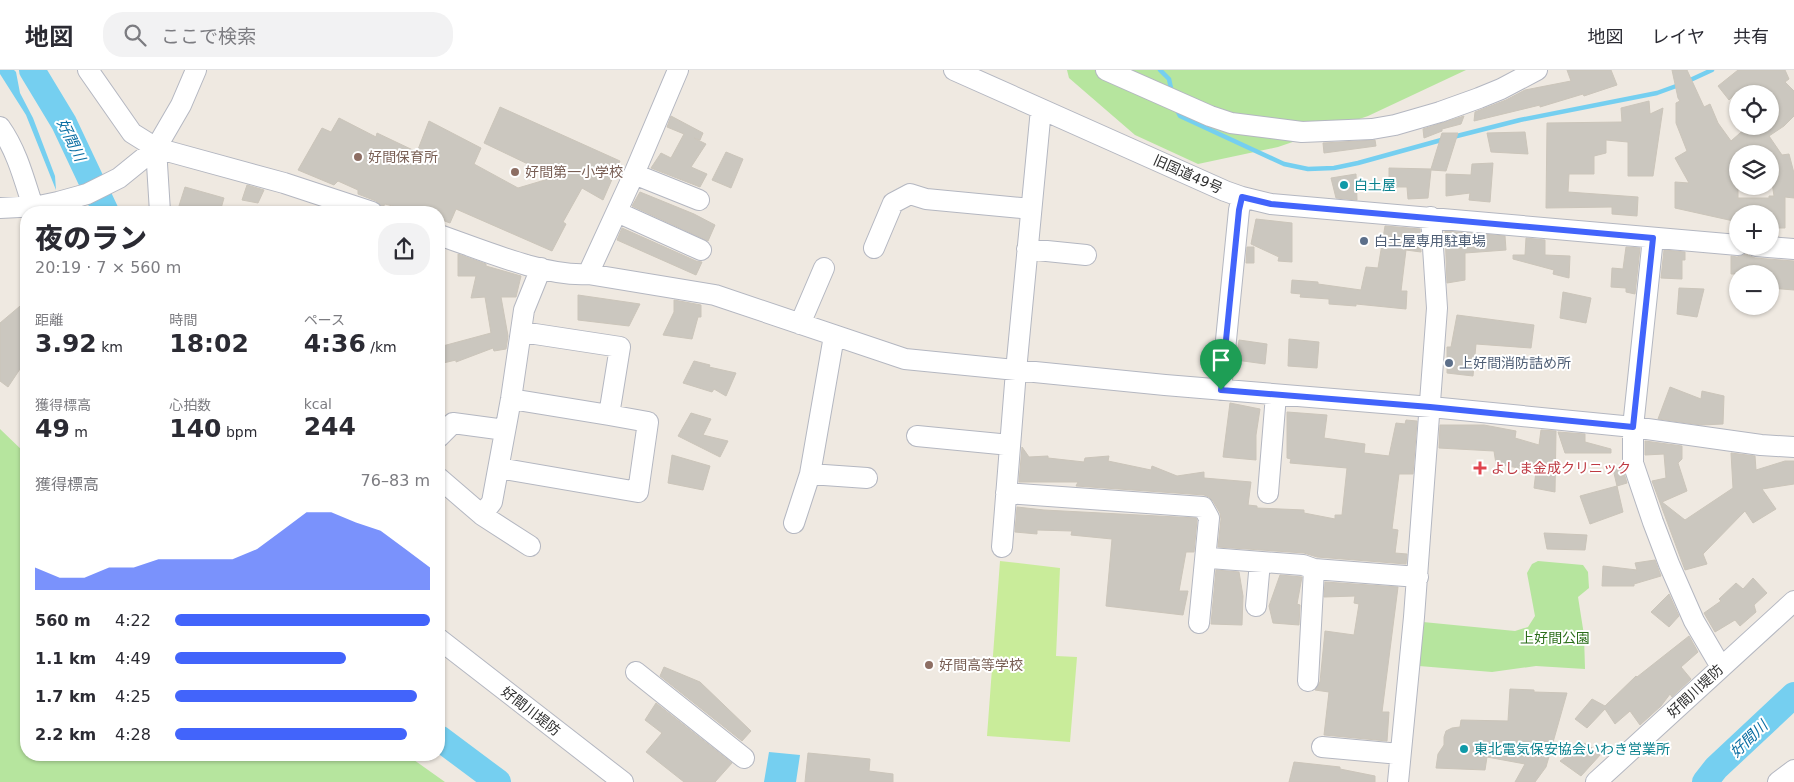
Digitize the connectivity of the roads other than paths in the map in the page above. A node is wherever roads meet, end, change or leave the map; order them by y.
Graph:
1 (88, 70) edge
2 (196, 70) edge
3 (678, 70) edge
4 (954, 70) edge
5 (1106, 70) edge
6 (1537, 70) edge
7 (1144, 79) edge
8 (1042, 109) junction
9 (0, 127) edge
10 (149, 153) junction
11 (634, 174) junction
12 (1242, 197) junction
13 (699, 200) dead end
14 (36, 206) edge
15 (40, 206) edge
16 (159, 206) edge
17 (354, 206) edge
18 (20, 207) edge
19 (0, 208) edge
20 (1031, 209) junction
21 (617, 212) junction
22 (1431, 217) junction
23 (445, 237) edge
24 (1653, 238) junction
25 (1729, 244) edge
26 (874, 248) dead end
27 (1779, 248) edge
28 (1027, 249) junction
29 (1794, 249) edge
30 (701, 250) dead end
31 (1086, 255) dead end
32 (541, 268) junction
33 (824, 268) dead end
34 (588, 274) junction
35 (800, 324) junction
36 (522, 332) junction
37 (834, 340) junction
38 (1016, 371) junction
39 (1221, 390) junction
40 (1276, 395) junction
41 (511, 399) junction
42 (1430, 407) junction
43 (609, 415) junction
44 (1633, 427) junction
45 (505, 430) junction
46 (445, 431) edge
47 (917, 436) dead end
48 (1010, 445) junction
49 (1794, 447) edge
50 (499, 468) junction
51 (810, 474) junction
52 (867, 478) dead end
53 (445, 483) edge
54 (1006, 493) junction
55 (1268, 493) dead end
56 (482, 515) junction
57 (794, 523) dead end
58 (530, 546) dead end
59 (1002, 547) dead end
60 (1210, 558) dead end
61 (1260, 562) junction
62 (1314, 569) junction
63 (1418, 577) junction
64 (1794, 601) edge
65 (1256, 606) dead end
66 (1199, 623) dead end
67 (445, 644) edge
68 (1721, 666) junction
69 (636, 672) dead end
70 (1308, 681) dead end
71 (1322, 747) dead end
72 (1400, 754) junction
73 (744, 758) dead end
74 (1794, 770) edge
75 (623, 782) edge
76 (1398, 782) edge
77 (1596, 782) edge
78 (1778, 782) edge

1 - 10 street
2 - 10 street
3 - 11 street
4 - 8 street, 旧国道49号
5 - 7 street
6 - 7 street
8 - 12 street, 旧国道49号
8 - 20 street
9 - 14 street
10 - 15 street
10 - 16 street
10 - 17 street
11 - 13 street
11 - 21 street
12 - 22 street, 旧国道49号
12 - 39 street
18 - 19 street
20 - 26 street
20 - 28 street
21 - 30 street
21 - 34 street
22 - 24 street, 旧国道49号
22 - 42 street
23 - 32 street
24 - 25 street, 旧国道49号
24 - 44 street
27 - 29 street
28 - 31 street
28 - 38 street
32 - 34 street
32 - 36 street
33 - 35 street
34 - 35 street
35 - 37 street
36 - 41 street
36 - 43 street
37 - 38 street
37 - 51 street
38 - 39 street
38 - 48 street
39 - 40 street
40 - 42 street
40 - 55 street
41 - 43 street
41 - 45 street
42 - 44 street
42 - 63 street
43 - 50 street
44 - 49 street
44 - 68 street
45 - 46 street
45 - 50 street
47 - 48 street
48 - 54 street
50 - 56 street
51 - 52 street
51 - 57 street
53 - 56 street
54 - 59 street
54 - 66 street
56 - 58 street
60 - 61 street
61 - 62 street
61 - 65 street
62 - 63 street
62 - 70 street
63 - 72 street
64 - 68 street, 好間川堤防
67 - 75 street, 好間川堤防
68 - 77 street, 好間川堤防
69 - 73 street
71 - 72 street
72 - 76 street
74 - 78 street

